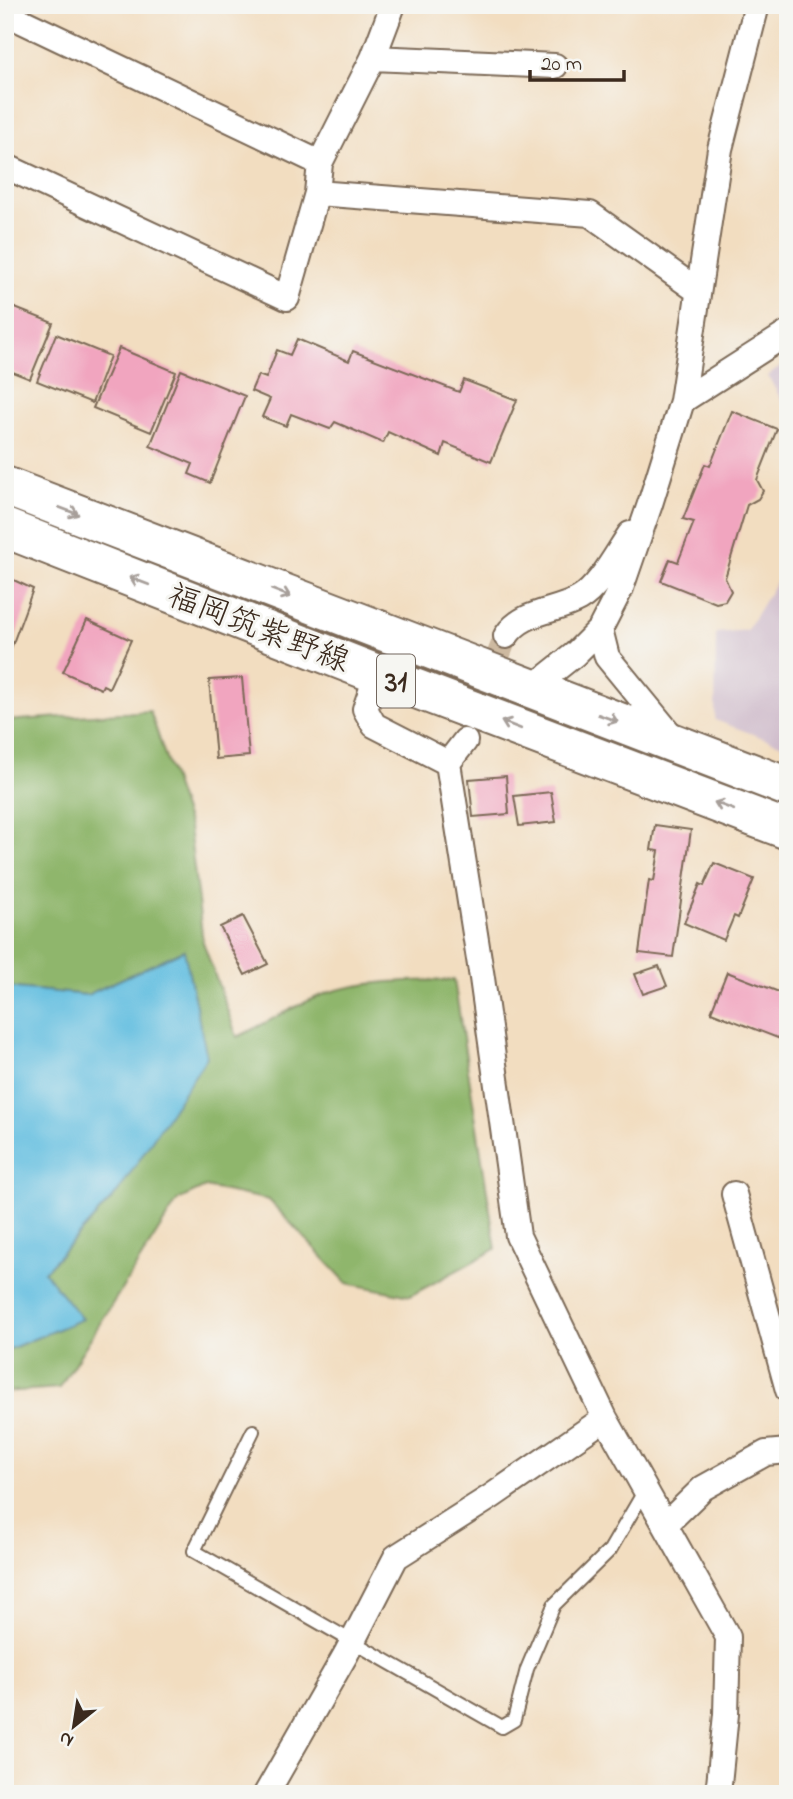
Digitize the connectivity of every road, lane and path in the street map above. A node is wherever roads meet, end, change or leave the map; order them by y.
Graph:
1 (393, 5) edge
2 (757, 5) edge
3 (5, 13) edge
4 (373, 58) junction
5 (555, 66) dead end
6 (320, 163) junction
7 (5, 166) edge
8 (317, 193) junction
9 (698, 291) junction
10 (788, 333) edge
11 (682, 401) junction
12 (5, 486) edge
13 (650, 504) junction
14 (5, 528) edge
15 (600, 629) junction
16 (506, 636) tunnel mouth
17 (377, 674) junction
18 (531, 690) junction
19 (465, 741) tunnel mouth
20 (679, 745) junction
21 (449, 763) junction
22 (788, 787) edge
23 (788, 830) edge
24 (734, 1194) dead end
25 (788, 1391) edge
26 (605, 1418) junction
27 (253, 1431) dead end
28 (788, 1451) edge
29 (646, 1489) junction
30 (666, 1524) junction
31 (352, 1641) junction
32 (265, 1794) edge
33 (718, 1794) edge

1 - 4 street
2 - 9 street
3 - 6 street
4 - 5 street
4 - 6 street
6 - 8 street
7 - 8 street
8 - 9 street
9 - 11 street
10 - 11 street
11 - 13 street
12 -> 18 main road, 福岡筑紫野線 / 31
13 - 15 street
13 - 16 street
17 -> 14 main road, 福岡筑紫野線 / 31
15 - 18 street
15 - 20 street
17 - 21 street
23 -> 17 main road, 福岡筑紫野線 / 31
18 -> 20 main road, 福岡筑紫野線 / 31
19 - 21 street
20 - 22 main road, 福岡筑紫野線 / 31
21 - 26 street
24 - 25 street
26 - 29 street
26 - 31 street
27 - 31 lane
28 - 30 street
29 - 30 street
29 - 31 lane
30 - 33 street
31 - 32 street

